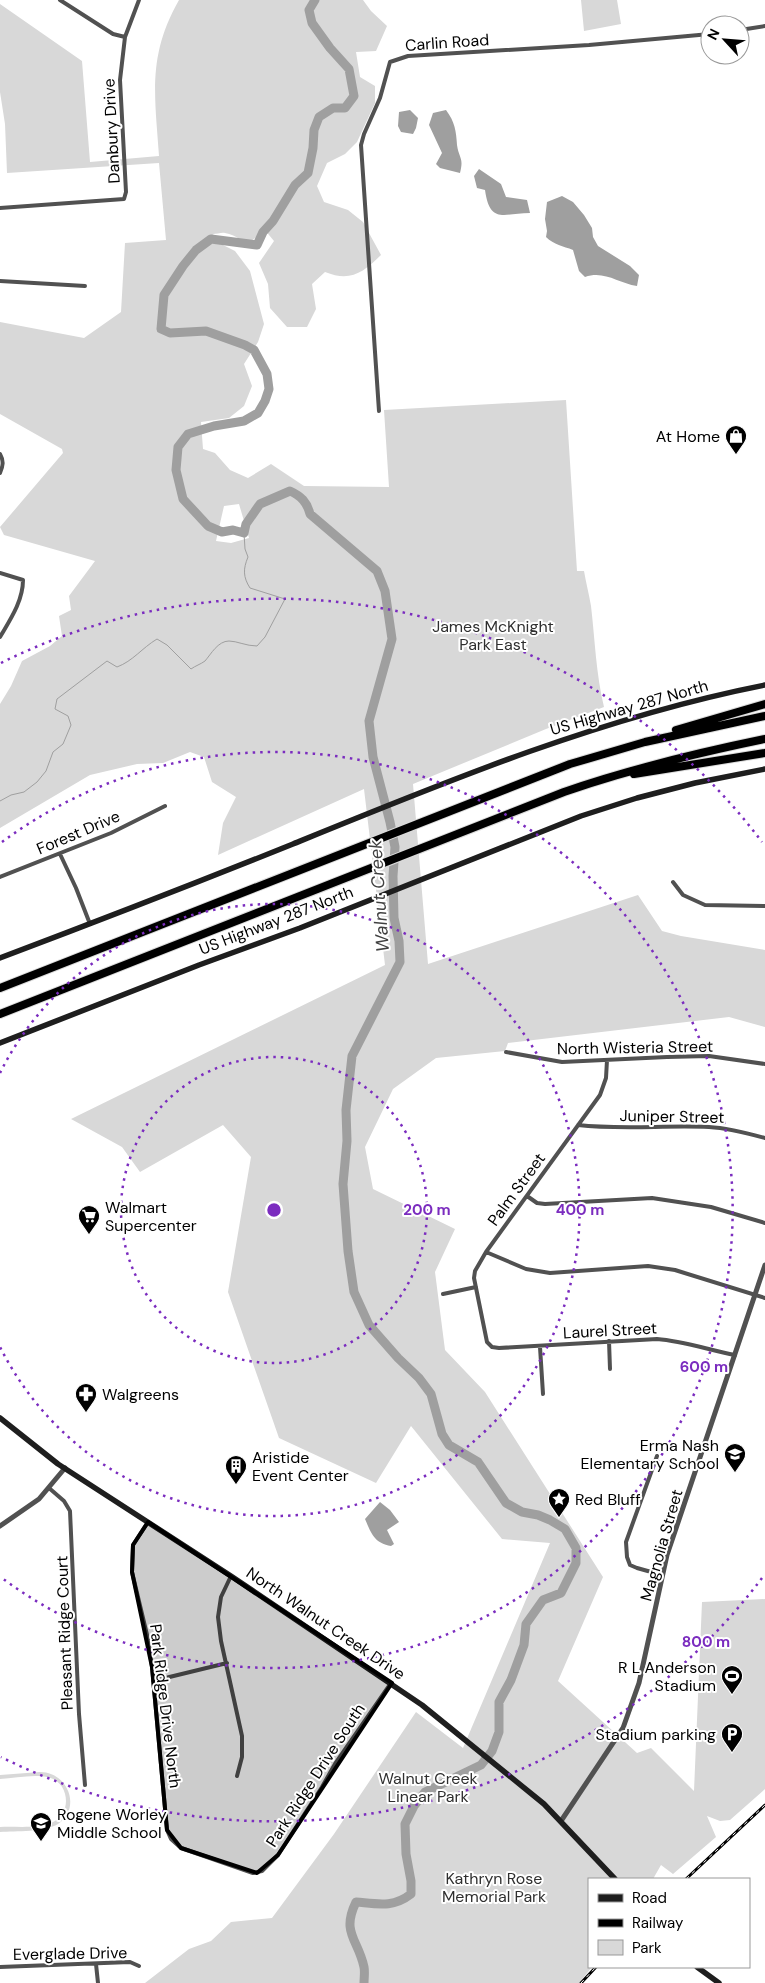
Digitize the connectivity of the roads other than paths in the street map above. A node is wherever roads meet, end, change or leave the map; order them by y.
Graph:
1 (60, 0) edge
2 (139, 0) edge
3 (765, 26) edge
4 (750, 28) edge
5 (700, 35) edge
6 (125, 37) junction
7 (0, 208) edge
8 (0, 282) edge
9 (85, 286) dead end
10 (379, 411) dead end
11 (0, 454) edge
12 (0, 473) edge
13 (0, 573) edge
14 (0, 637) edge
15 (765, 685) edge
16 (765, 704) edge
17 (765, 716) edge
18 (765, 739) edge
19 (650, 740) junction
20 (765, 753) edge
21 (765, 769) edge
22 (619, 774) junction
23 (165, 806) dead end
24 (60, 854) junction
25 (0, 877) edge
26 (673, 882) dead end
27 (765, 906) edge
28 (90, 924) junction
29 (0, 958) edge
30 (0, 988) edge
31 (1, 1014) edge
32 (0, 1043) edge
33 (506, 1052) dead end
34 (607, 1060) junction
35 (765, 1064) edge
36 (578, 1125) junction
37 (765, 1138) edge
38 (527, 1196) junction
39 (765, 1223) edge
40 (486, 1252) junction
41 (765, 1265) edge
42 (476, 1287) junction
43 (443, 1294) dead end
44 (755, 1295) junction
45 (765, 1298) edge
46 (608, 1340) junction
47 (487, 1342) joint
48 (540, 1347) junction
49 (734, 1355) junction
50 (610, 1369) dead end
51 (543, 1394) dead end
52 (0, 1418) edge
53 (656, 1456) dead end
54 (65, 1468) junction
55 (50, 1488) junction
56 (148, 1522) junction
57 (0, 1526) edge
58 (662, 1575) junction
59 (231, 1576) junction
60 (227, 1664) junction
61 (153, 1681) junction
62 (392, 1683) junction
63 (237, 1776) dead end
64 (85, 1786) dead end
65 (562, 1820) junction
66 (253, 1873) joint
67 (614, 1878) edge
68 (96, 1964) junction
69 (140, 1966) dead end
70 (0, 1967) edge
71 (697, 1968) edge
72 (98, 1983) edge
73 (719, 1983) edge

1 - 6 street
2 - 6 street, Danbury Drive
3 - 4 street
5 - 10 street, Carlin Road
6 - 7 street, Danbury Drive
8 - 9 street
11 - 12 street
13 - 14 street
15 - 28 main road, US Highway 287 North
16 - 19 highway
17 - 19 highway
18 - 22 highway
19 - 30 highway
20 - 22 highway
21 - 32 main road, US Highway 287 North
22 - 31 highway
23 - 24 street, Forest Drive
24 - 25 street, Forest Drive
24 - 28 street
26 - 27 street
28 - 29 main road, US Highway 287 North
33 - 34 street, North Wisteria Street
34 - 35 street, North Wisteria Street
34 - 36 street, Palm Street
36 - 37 street, Juniper Street
36 - 38 street, Palm Street
38 - 39 street
38 - 40 street, Palm Street
40 - 42 street, Palm Street
40 - 44 street
41 - 44 street, Magnolia Street
42 - 43 street
42 - 47 street, Palm Street
44 - 45 street
44 - 49 street, Magnolia Street
46 - 48 street, Laurel Street
46 - 49 street, Laurel Street
46 - 50 street
47 - 48 street, Laurel Street
48 - 51 street
49 - 58 street, Magnolia Street
52 - 54 main road, North Walnut Creek Drive
53 - 58 street
54 - 55 street
54 - 56 main road, North Walnut Creek Drive
55 - 57 street
55 - 64 street, Pleasant Ridge Court
56 - 59 main road, North Walnut Creek Drive
56 - 61 street, Park Ridge Drive North
58 - 65 street, Magnolia Street
59 - 60 street
59 - 62 main road, North Walnut Creek Drive
60 - 61 street
60 - 63 street
61 - 66 street, Park Ridge Drive North
62 - 65 main road, North Walnut Creek Drive
62 - 66 street, Park Ridge Drive South
65 - 67 main road, North Walnut Creek Drive
68 - 69 street, Everglade Drive
68 - 70 street, Everglade Drive
68 - 72 street
71 - 73 main road

